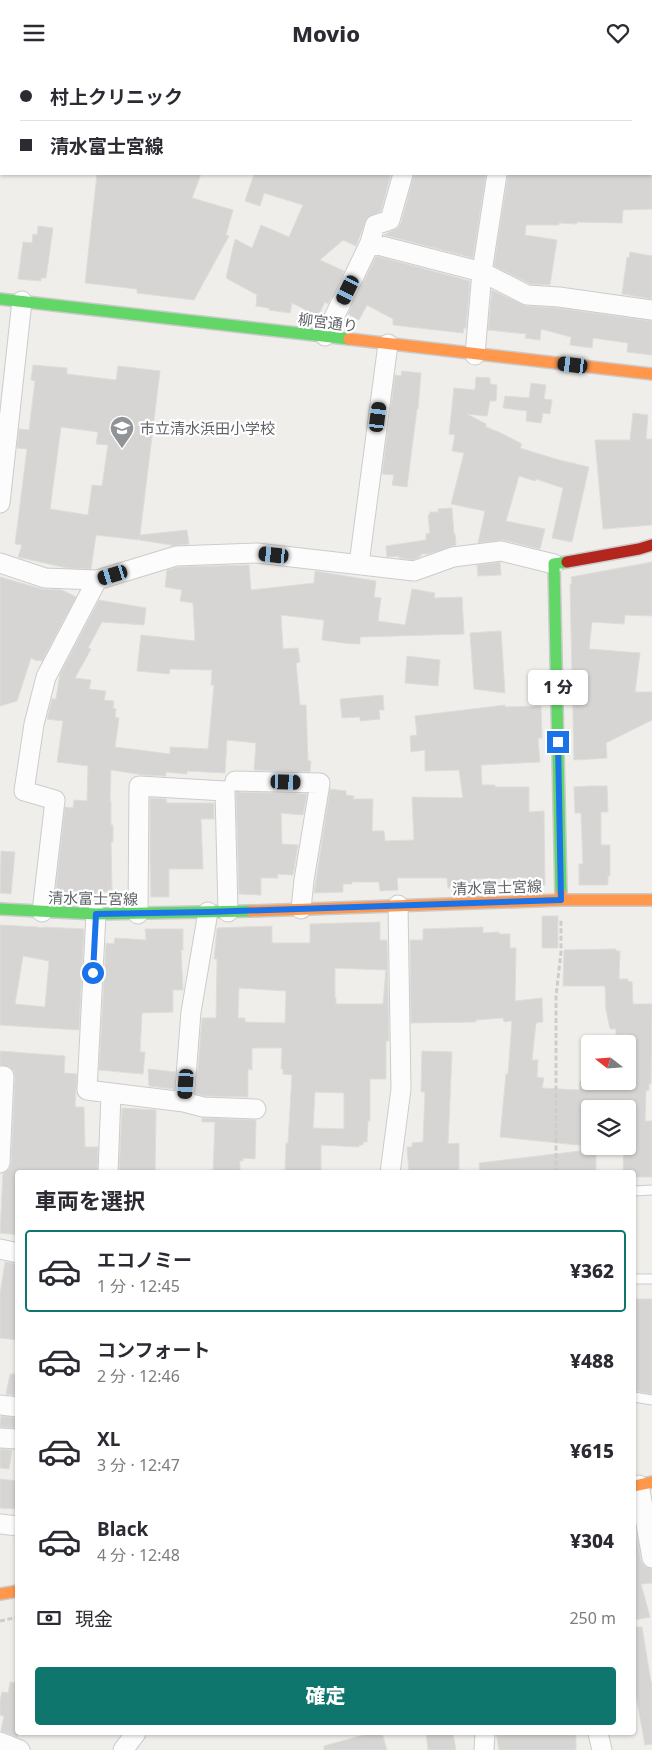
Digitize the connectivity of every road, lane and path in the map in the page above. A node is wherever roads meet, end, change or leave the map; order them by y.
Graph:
1 (403, 175) edge
2 (497, 175) edge
3 (370, 243) junction
4 (482, 273) junction
5 (0, 299) edge
6 (22, 301) junction
7 (652, 310) edge
8 (325, 336) junction
9 (388, 344) junction
10 (475, 355) junction
11 (652, 374) edge
12 (0, 503) edge
13 (652, 545) edge
14 (0, 563) edge
15 (359, 564) junction
16 (554, 564) junction
17 (98, 580) junction
18 (235, 781) dead end
19 (561, 900) junction
20 (652, 901) edge
21 (398, 905) junction
22 (0, 909) edge
23 (301, 909) junction
24 (228, 911) junction
25 (42, 912) junction
26 (208, 912) junction
27 (96, 914) junction
28 (138, 914) junction
29 (0, 1076) edge
30 (111, 1094) junction
31 (184, 1102) junction
32 (256, 1109) dead end
33 (0, 1163) edge
34 (108, 1170) edge
35 (390, 1170) edge
36 (556, 1170) edge
37 (652, 1190) edge
38 (636, 1191) edge
39 (0, 1249) edge
40 (15, 1252) edge
41 (636, 1279) edge
42 (652, 1279) edge
43 (636, 1397) edge
44 (652, 1400) edge
45 (0, 1405) edge
46 (15, 1407) edge
47 (0, 1438) edge
48 (15, 1439) edge
49 (642, 1484) edge
50 (0, 1523) edge
51 (15, 1526) edge
52 (652, 1558) edge
53 (15, 1592) edge
54 (0, 1594) edge
55 (15, 1618) edge
56 (0, 1621) edge
57 (485, 1735) edge
58 (598, 1735) edge
59 (0, 1742) edge
60 (20, 1750) edge
61 (484, 1750) edge
62 (602, 1750) edge

1 - 3 street
2 - 4 street
3 - 4 street
3 - 8 street
4 - 7 street
4 - 10 street
5 - 6 main road, 柳宮通り
6 - 8 main road, 柳宮通り
6 - 12 street
8 - 9 main road, 柳宮通り
9 - 10 main road, 柳宮通り
9 - 15 street
10 - 11 main road, 柳宮通り
13 - 16 main road
14 - 17 street
15 - 16 street
15 - 17 street
16 - 19 main road, 清水富士宮線
17 - 25 street
18 - 23 street
19 - 20 main road
19 - 21 main road, 清水富士宮線
19 - 36 path
21 - 23 main road, 清水富士宮線
21 - 35 street
22 - 25 main road, 清水富士宮線
23 - 24 main road, 清水富士宮線
24 - 26 main road, 清水富士宮線
24 - 28 street
25 - 27 main road, 清水富士宮線
26 - 28 main road, 清水富士宮線
26 - 31 street
27 - 28 main road, 清水富士宮線
27 - 30 street
29 - 33 street
30 - 31 street
30 - 34 street
31 - 32 street
37 - 38 lane
39 - 40 street
41 - 42 lane
43 - 44 lane
45 - 46 street
47 - 48 street
49 - 52 street
50 - 51 street
53 - 54 main road
55 - 56 path
57 - 61 street
58 - 62 street
59 - 60 street

